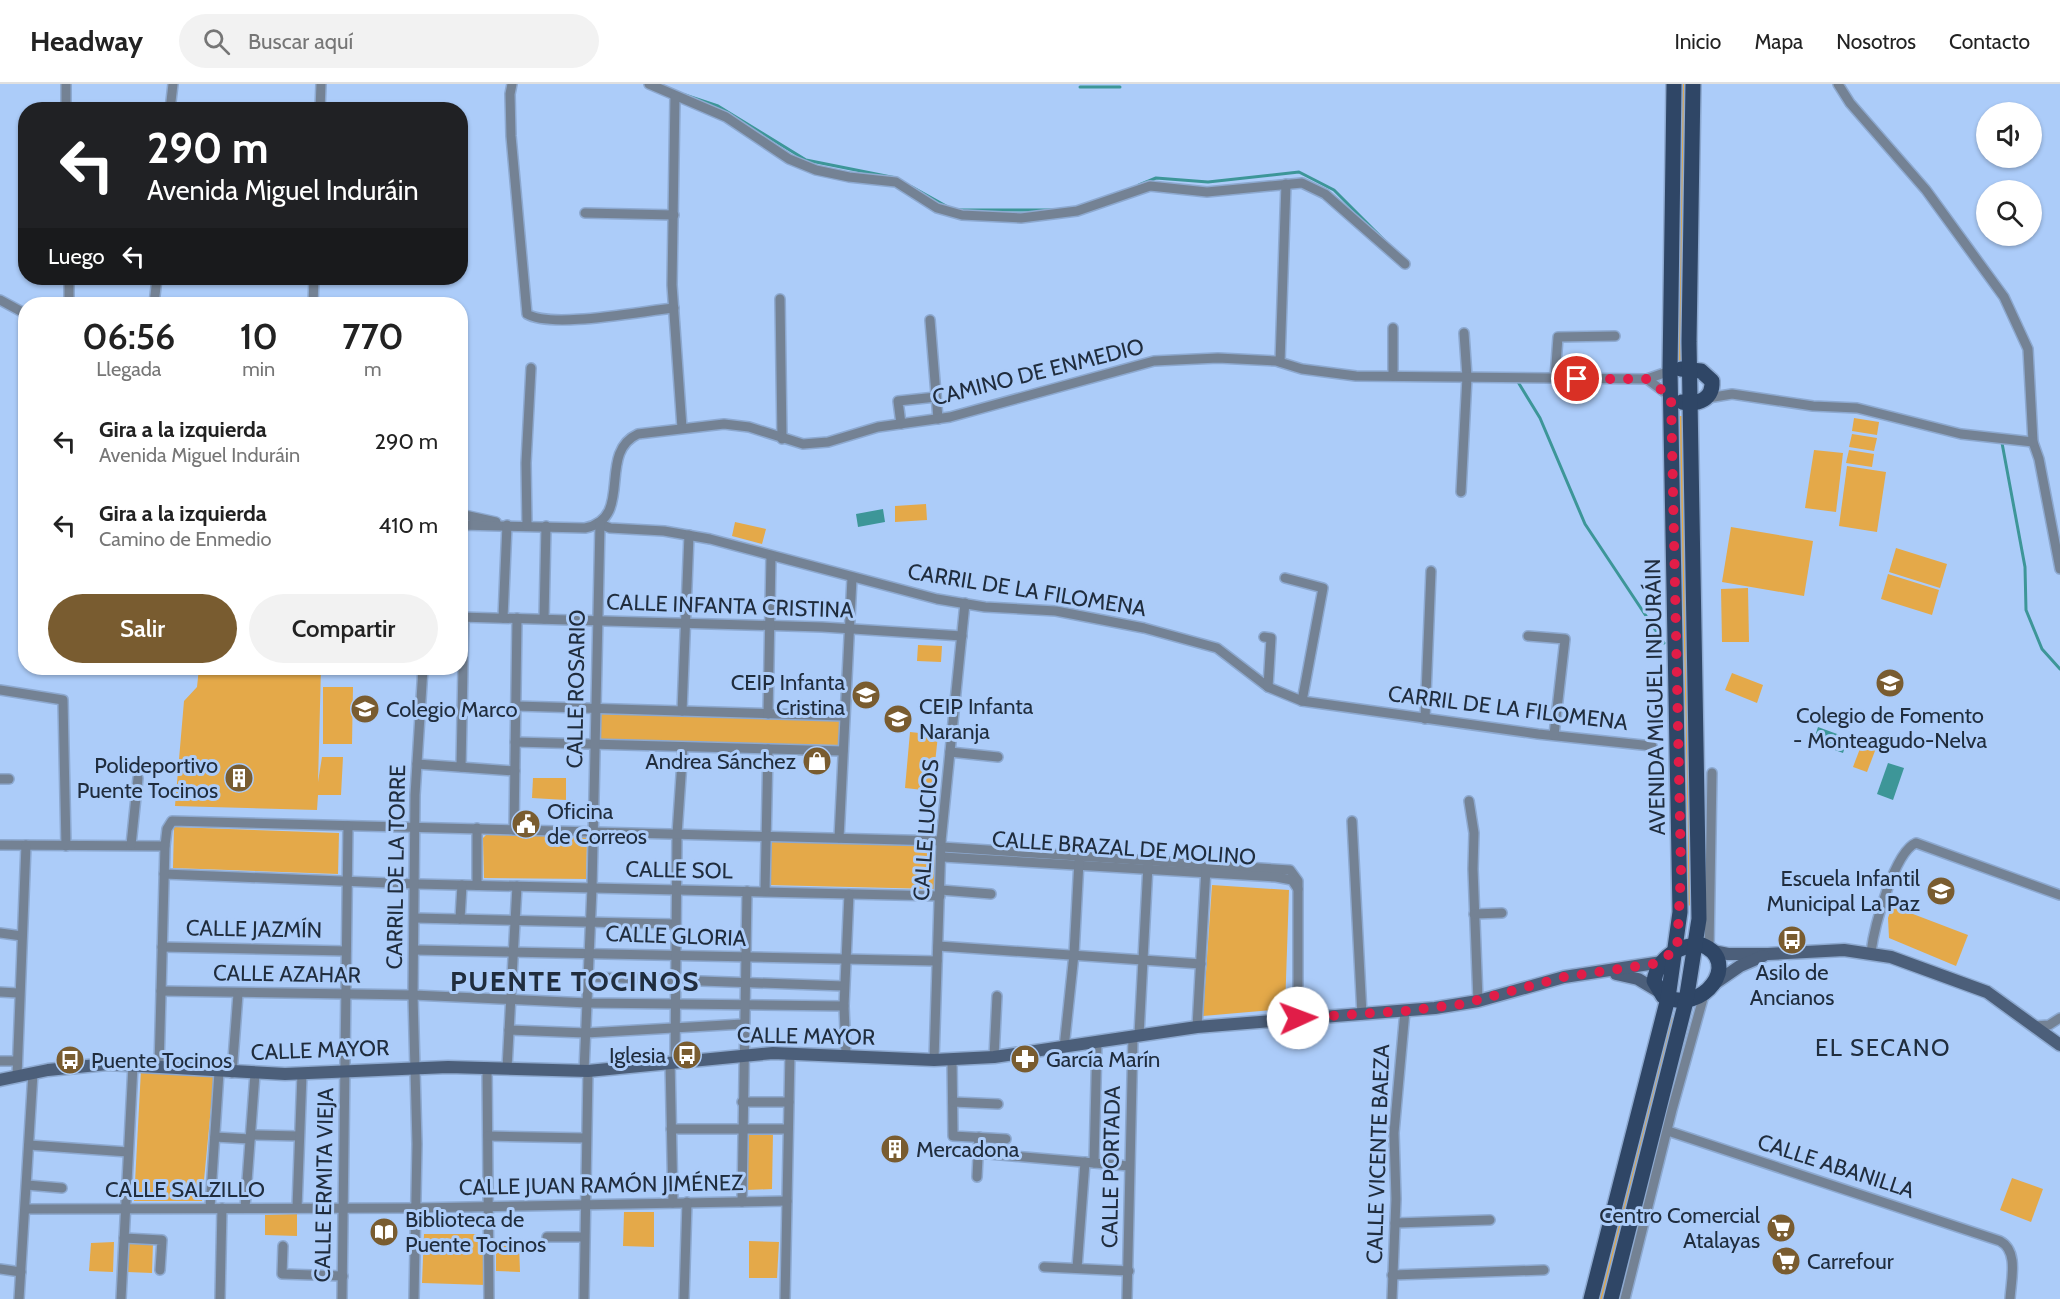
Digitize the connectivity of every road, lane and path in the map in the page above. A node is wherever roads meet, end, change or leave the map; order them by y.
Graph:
1 (66, 84) edge
2 (172, 84) edge
3 (321, 84) edge
4 (512, 84) edge
5 (649, 84) edge
6 (1674, 84) edge
7 (1693, 84) edge
8 (1838, 84) edge
9 (675, 96) junction
10 (66, 102) edge
11 (171, 102) edge
12 (320, 102) edge
13 (1286, 184) junction
14 (585, 213) dead end
15 (674, 215) junction
16 (1405, 264) dead end
17 (780, 299) dead end
18 (0, 300) edge
19 (674, 308) junction
20 (18, 310) edge
21 (930, 320) dead end
22 (1393, 328) dead end
23 (1464, 333) dead end
24 (1615, 336) dead end
25 (1280, 362) junction
26 (531, 368) dead end
27 (1689, 368) junction
28 (1670, 371) junction
29 (1393, 376) junction
30 (1467, 377) junction
31 (1555, 378) junction
32 (1647, 379) junction
33 (1712, 381) junction
34 (1732, 394) junction
35 (936, 397) junction
36 (1671, 397) junction
37 (1708, 398) junction
38 (1690, 403) junction
39 (938, 419) junction
40 (901, 424) junction
41 (682, 428) junction
42 (782, 439) junction
43 (2033, 442) junction
44 (1461, 492) dead end
45 (468, 516) edge
46 (599, 523) junction
47 (468, 525) edge
48 (507, 525) junction
49 (527, 525) junction
50 (546, 526) junction
51 (690, 535) junction
52 (771, 556) junction
53 (2060, 569) edge
54 (1431, 571) dead end
55 (852, 578) junction
56 (1285, 578) dead end
57 (965, 603) junction
58 (468, 617) edge
59 (503, 618) junction
60 (517, 618) junction
61 (544, 619) junction
62 (596, 620) junction
63 (686, 623) junction
64 (769, 625) junction
65 (849, 629) junction
66 (962, 636) junction
67 (1528, 636) dead end
68 (1264, 637) dead end
69 (423, 675) edge
70 (462, 675) edge
71 (1268, 687) junction
72 (0, 690) edge
73 (1302, 701) junction
74 (516, 706) junction
75 (594, 709) junction
76 (682, 711) junction
77 (768, 714) junction
78 (844, 716) junction
79 (1425, 719) junction
80 (1554, 735) junction
81 (515, 742) junction
82 (594, 744) junction
83 (1652, 746) dead end
84 (683, 747) junction
85 (768, 748) junction
86 (843, 752) junction
87 (950, 752) junction
88 (998, 757) dead end
89 (417, 764) junction
90 (461, 767) junction
91 (514, 771) junction
92 (1712, 773) dead end
93 (138, 778) dead end
94 (1469, 801) dead end
95 (1352, 821) dead end
96 (348, 826) junction
97 (415, 828) junction
98 (477, 828) junction
99 (514, 830) junction
100 (592, 832) junction
101 (677, 834) junction
102 (766, 836) junction
103 (839, 838) junction
104 (0, 845) edge
105 (26, 845) junction
106 (131, 845) junction
107 (66, 846) junction
108 (165, 846) junction
109 (942, 848) junction
110 (1079, 860) junction
111 (1148, 865) junction
112 (1206, 868) junction
113 (164, 874) junction
114 (347, 880) junction
115 (416, 884) junction
116 (462, 885) junction
117 (477, 885) junction
118 (517, 886) junction
119 (592, 888) junction
120 (676, 889) junction
121 (747, 891) junction
122 (765, 891) junction
123 (940, 893) junction
124 (849, 894) junction
125 (991, 894) dead end
126 (2060, 895) edge
127 (1502, 913) dead end
128 (1474, 914) junction
129 (415, 918) junction
130 (460, 919) junction
131 (515, 920) junction
132 (590, 921) junction
133 (675, 924) junction
134 (0, 933) edge
135 (22, 936) junction
136 (938, 946) junction
137 (162, 947) junction
138 (1706, 948) junction
139 (414, 950) junction
140 (1677, 950) junction
141 (346, 951) junction
142 (513, 951) junction
143 (1870, 952) junction
144 (589, 954) junction
145 (1074, 954) junction
146 (1768, 954) junction
147 (674, 955) junction
148 (745, 958) junction
149 (1143, 958) junction
150 (845, 960) junction
151 (937, 961) junction
152 (1662, 962) junction
153 (1201, 964) junction
154 (1606, 972) junction
155 (589, 977) junction
156 (675, 979) junction
157 (744, 981) junction
158 (844, 986) junction
159 (161, 991) junction
160 (1707, 991) junction
161 (0, 992) edge
162 (18, 993) junction
163 (238, 994) junction
164 (345, 995) junction
165 (413, 995) junction
166 (1663, 995) junction
167 (997, 996) dead end
168 (511, 999) junction
169 (1686, 1000) junction
170 (1478, 1001) junction
171 (588, 1003) junction
172 (675, 1004) junction
173 (743, 1005) junction
174 (844, 1006) junction
175 (1405, 1011) junction
176 (1362, 1015) junction
177 (1298, 1018) junction
178 (2060, 1018) edge
179 (743, 1024) junction
180 (2034, 1026) junction
181 (675, 1027) junction
182 (1197, 1027) junction
183 (509, 1030) junction
184 (586, 1033) junction
185 (1136, 1035) junction
186 (1097, 1041) junction
187 (2060, 1045) edge
188 (1064, 1048) junction
189 (790, 1053) junction
190 (743, 1054) junction
191 (846, 1054) junction
192 (994, 1058) junction
193 (934, 1060) junction
194 (952, 1060) junction
195 (0, 1061) edge
196 (15, 1061) junction
197 (672, 1061) junction
198 (133, 1065) junction
199 (159, 1067) junction
200 (487, 1067) junction
201 (416, 1068) junction
202 (507, 1068) junction
203 (586, 1071) junction
204 (226, 1072) junction
205 (346, 1072) junction
206 (33, 1073) junction
207 (255, 1074) junction
208 (302, 1074) junction
209 (16, 1076) junction
210 (0, 1080) edge
211 (742, 1102) junction
212 (789, 1102) junction
213 (952, 1102) junction
214 (998, 1104) dead end
215 (788, 1129) junction
216 (671, 1130) junction
217 (742, 1130) junction
218 (1668, 1131) junction
219 (299, 1136) junction
220 (488, 1136) junction
221 (215, 1137) junction
222 (250, 1137) junction
223 (979, 1137) junction
224 (586, 1138) junction
225 (1006, 1140) dead end
226 (29, 1145) junction
227 (128, 1152) junction
228 (978, 1153) junction
229 (1089, 1163) junction
230 (1129, 1166) junction
231 (977, 1177) dead end
232 (27, 1185) junction
233 (62, 1188) dead end
234 (787, 1201) junction
235 (742, 1202) junction
236 (673, 1203) junction
237 (687, 1203) junction
238 (585, 1204) junction
239 (489, 1205) junction
240 (125, 1208) junction
241 (210, 1208) junction
242 (222, 1208) junction
243 (245, 1208) junction
244 (297, 1208) junction
245 (344, 1208) junction
246 (416, 1208) junction
247 (26, 1209) junction
248 (1490, 1220) dead end
249 (1395, 1223) junction
250 (547, 1237) dead end
251 (584, 1237) junction
252 (124, 1238) junction
253 (283, 1246) dead end
254 (1044, 1267) dead end
255 (1077, 1268) junction
256 (0, 1269) edge
257 (160, 1270) dead end
258 (1544, 1270) dead end
259 (1129, 1271) junction
260 (21, 1272) junction
261 (1392, 1275) junction
262 (343, 1276) junction
263 (19, 1299) edge
264 (121, 1299) edge
265 (220, 1299) edge
266 (342, 1299) edge
267 (414, 1299) edge
268 (489, 1299) edge
269 (584, 1299) edge
270 (684, 1299) edge
271 (785, 1299) edge
272 (1127, 1299) edge
273 (1392, 1299) edge
274 (1592, 1299) edge
275 (1611, 1299) edge
276 (1625, 1299) edge
277 (2010, 1299) edge

1 - 10 street
2 - 11 street
3 - 12 street
4 - 19 street
5 - 9 street
6 - 28 main road, AVENIDA MIGUEL INDURÁIN
7 - 27 main road, AVENIDA MIGUEL INDURÁIN
8 - 43 street
9 - 13 street
9 - 15 street
13 - 16 street
13 - 25 street
14 - 15 street
15 - 19 street
17 - 42 street
18 - 20 street
19 - 41 street
21 - 35 street
22 - 29 street
23 - 30 street
24 - 31 street
25 - 29 street, CAMINO DE ENMEDIO
25 - 39 street, CAMINO DE ENMEDIO
26 - 49 street
27 - 28 main road
27 - 33 main road
27 - 38 main road, AVENIDA MIGUEL INDURÁIN
28 - 32 street, CAMINO DE ENMEDIO
28 - 36 main road, AVENIDA MIGUEL INDURÁIN
29 - 30 street, CAMINO DE ENMEDIO
30 - 31 street, CAMINO DE ENMEDIO
30 - 44 street
31 - 32 street, CAMINO DE ENMEDIO
32 - 36 street
33 - 34 street
33 - 37 main road
34 - 37 street
34 - 43 street
35 - 39 street
35 - 40 street
36 - 38 main road
36 - 140 main road, AVENIDA MIGUEL INDURÁIN
37 - 38 main road
38 - 138 main road, AVENIDA MIGUEL INDURÁIN
39 - 40 street, CAMINO DE ENMEDIO
40 - 42 street, CAMINO DE ENMEDIO
41 - 42 street, CAMINO DE ENMEDIO
41 - 46 street, CAMINO DE ENMEDIO
43 - 53 street
45 - 48 street
46 - 50 street
46 - 51 street, CARRIL DE LA FILOMENA
46 - 62 street, CALLE ROSARIO
47 - 48 street
48 - 49 street
48 - 59 street
49 - 50 street
50 - 61 street
51 - 52 street, CARRIL DE LA FILOMENA
51 - 63 street
52 - 55 street, CARRIL DE LA FILOMENA
52 - 64 street
54 - 79 street
55 - 57 street, CARRIL DE LA FILOMENA
55 - 65 street
56 - 73 street
57 - 66 street, CALLE LUCIOS
57 - 71 street, CARRIL DE LA FILOMENA
58 - 59 street, CALLE INFANTA CRISTINA
59 - 60 street, CALLE INFANTA CRISTINA
60 - 61 street, CALLE INFANTA CRISTINA
60 - 74 street
61 - 62 street, CALLE INFANTA CRISTINA
62 - 63 street, CALLE INFANTA CRISTINA
62 - 75 street, CALLE ROSARIO
63 - 64 street, CALLE INFANTA CRISTINA
63 - 76 street
64 - 65 street, CALLE INFANTA CRISTINA
64 - 77 street
65 - 66 street, CALLE INFANTA CRISTINA
65 - 78 street
66 - 87 street, CALLE LUCIOS
67 - 80 street
68 - 71 street
69 - 89 street, CARRIL DE LA TORRE
70 - 90 street
71 - 73 street, CARRIL DE LA FILOMENA
72 - 107 street
73 - 79 street, CARRIL DE LA FILOMENA
74 - 75 street
74 - 81 street
75 - 76 street
75 - 82 street, CALLE ROSARIO
76 - 77 street
77 - 78 street
78 - 86 street
79 - 80 street, CARRIL DE LA FILOMENA
80 - 83 street, CARRIL DE LA FILOMENA
81 - 82 street
81 - 91 street
82 - 84 street
82 - 100 street, CALLE ROSARIO
84 - 85 street
84 - 101 street
85 - 86 street
85 - 102 street
86 - 103 street
87 - 88 street
87 - 109 street, CALLE LUCIOS
89 - 90 street
89 - 97 street, CARRIL DE LA TORRE
90 - 91 street
91 - 99 street
92 - 138 street
93 - 106 street
94 - 128 street
95 - 176 street
96 - 97 street
96 - 108 street
96 - 114 street, CALLE ERMITA VIEJA
97 - 98 street
97 - 115 street, CARRIL DE LA TORRE
98 - 99 street
98 - 117 street
99 - 100 street
100 - 101 street
100 - 119 street, CALLE ROSARIO
101 - 102 street
101 - 120 street
102 - 103 street
102 - 122 street
103 - 109 street
104 - 105 street
105 - 107 street
105 - 135 street
106 - 107 street
106 - 108 street
108 - 113 street
109 - 110 street
109 - 123 street, CALLE LUCIOS
110 - 111 street
110 - 145 street
111 - 112 street
111 - 149 street, CALLE PORTADA
112 - 153 street
112 - 177 street
113 - 114 street, CALLE SOL
113 - 137 street
114 - 115 street, CALLE SOL
114 - 141 street, CALLE ERMITA VIEJA
115 - 116 street, CALLE SOL
115 - 129 street, CARRIL DE LA TORRE
116 - 117 street, CALLE SOL
116 - 130 street
117 - 118 street, CALLE SOL
118 - 119 street, CALLE SOL
118 - 131 street
119 - 120 street, CALLE SOL
119 - 132 street, CALLE ROSARIO
120 - 121 street, CALLE SOL
120 - 133 street
121 - 122 street, CALLE SOL
121 - 148 street
122 - 124 street, CALLE SOL
123 - 124 street, CALLE SOL
123 - 125 street, CALLE SOL
123 - 136 street, CALLE LUCIOS
124 - 150 street
126 - 143 street
127 - 128 street
128 - 170 street
129 - 130 street
129 - 139 street, CARRIL DE LA TORRE
130 - 131 street
131 - 132 street
131 - 142 street
132 - 133 street
132 - 144 street, CALLE ROSARIO
133 - 147 street
134 - 135 street
135 - 162 street
136 - 145 street
136 - 151 street, CALLE LUCIOS
137 - 141 street, CALLE JAZMÍN
137 - 159 street
138 - 140 main road
138 - 146 main road
138 - 160 main road
138 - 169 main road, AVENIDA MIGUEL INDURÁIN
139 - 142 street, CALLE GLORIA
139 - 165 street, CARRIL DE LA TORRE
140 - 152 main road
140 - 166 main road, AVENIDA MIGUEL INDURÁIN
141 - 164 street, CALLE ERMITA VIEJA
142 - 144 street, CALLE GLORIA
142 - 168 street
143 - 146 main road
143 - 180 main road
144 - 147 street, CALLE GLORIA
144 - 155 street, CALLE ROSARIO
145 - 149 street
145 - 188 street
146 - 160 main road
147 - 148 street, CALLE GLORIA
147 - 156 street
148 - 150 street, CALLE GLORIA
148 - 157 street
149 - 153 street
149 - 185 street, CALLE PORTADA
150 - 151 street, CALLE GLORIA
150 - 158 street
151 - 193 street, CALLE LUCIOS
152 - 154 main road, CALLE MAYOR
152 - 166 main road
153 - 182 street
154 - 166 main road, CALLE MAYOR
154 - 170 main road, CALLE MAYOR
155 - 156 street
155 - 171 street, CALLE ROSARIO
156 - 157 street
156 - 172 street
157 - 158 street
157 - 173 street
158 - 174 street
159 - 163 street, CALLE AZAHAR
159 - 199 street
160 - 169 main road
160 - 218 street
161 - 162 street
162 - 196 street
163 - 164 street, CALLE AZAHAR
163 - 204 street
164 - 165 street, CALLE AZAHAR
164 - 205 street, CALLE ERMITA VIEJA
165 - 168 street, CALLE AZAHAR
165 - 201 street, CARRIL DE LA TORRE
166 - 169 main road
166 - 274 main road, AVENIDA MIGUEL INDURÁIN
167 - 192 street
168 - 171 street, CALLE AZAHAR
168 - 183 street
169 - 275 main road, AVENIDA MIGUEL INDURÁIN
170 - 175 main road, CALLE MAYOR
171 - 172 street, CALLE AZAHAR
171 - 184 street, CALLE ROSARIO
172 - 173 street, CALLE AZAHAR
172 - 181 street
173 - 174 street, CALLE AZAHAR
173 - 179 street
174 - 191 street
175 - 176 main road, CALLE MAYOR
175 - 249 street, CALLE VICENTE BAEZA
176 - 177 main road, CALLE MAYOR
177 - 182 main road, CALLE MAYOR
178 - 180 street
179 - 181 street
179 - 190 street
180 - 187 main road
181 - 184 street
181 - 197 street
182 - 185 main road, CALLE MAYOR
183 - 184 street
183 - 202 street
184 - 203 street, CALLE ROSARIO
185 - 186 main road, CALLE MAYOR
185 - 230 street, CALLE PORTADA
186 - 188 main road, CALLE MAYOR
186 - 229 street
188 - 192 main road, CALLE MAYOR
189 - 190 main road, CALLE MAYOR
189 - 191 main road, CALLE MAYOR
189 - 212 street
190 - 197 main road, CALLE MAYOR
190 - 211 street
191 - 193 main road, CALLE MAYOR
192 - 194 main road, CALLE MAYOR
193 - 194 main road, CALLE MAYOR
194 - 213 street
195 - 196 street
196 - 209 street
197 - 203 main road, CALLE MAYOR
197 - 216 street
198 - 199 main road, CALLE MAYOR
198 - 206 main road, CALLE MAYOR
198 - 227 street
199 - 204 main road, CALLE MAYOR
200 - 201 main road, CALLE MAYOR
200 - 202 main road, CALLE MAYOR
200 - 220 street
201 - 205 main road, CALLE MAYOR
201 - 246 street, CARRIL DE LA TORRE
202 - 203 main road, CALLE MAYOR
203 - 224 street, CALLE ROSARIO
204 - 207 main road, CALLE MAYOR
204 - 221 street
205 - 208 main road, CALLE MAYOR
205 - 245 street, CALLE ERMITA VIEJA
206 - 209 main road, CALLE MAYOR
206 - 226 street
207 - 208 main road, CALLE MAYOR
207 - 222 street
208 - 219 street
209 - 210 main road, CALLE MAYOR
211 - 212 street
211 - 217 street
212 - 215 street
213 - 214 street
213 - 223 street
215 - 217 street
215 - 234 street
216 - 217 street
216 - 236 street
217 - 235 street
218 - 276 street
218 - 277 street, CALLE ABANILLA
219 - 222 street
219 - 244 street
220 - 224 street
220 - 239 street
221 - 222 street
221 - 241 street
222 - 243 street
223 - 225 street
223 - 228 street
224 - 238 street, CALLE ROSARIO
226 - 227 street
226 - 232 street
227 - 240 street
228 - 229 street
228 - 231 street
229 - 230 street
229 - 255 street
230 - 259 street, CALLE PORTADA
232 - 233 street
232 - 247 street
234 - 235 street, CALLE JUAN RAMÓN JIMÉNEZ
234 - 271 street
235 - 237 street, CALLE JUAN RAMÓN JIMÉNEZ
236 - 237 street, CALLE JUAN RAMÓN JIMÉNEZ
236 - 238 street, CALLE JUAN RAMÓN JIMÉNEZ
237 - 270 street
238 - 239 street, CALLE JUAN RAMÓN JIMÉNEZ
238 - 251 street, CALLE ROSARIO
239 - 246 street, CALLE JUAN RAMÓN JIMÉNEZ
239 - 268 street
240 - 241 street, CALLE SALZILLO
240 - 247 street, CALLE SALZILLO
240 - 252 street
241 - 242 street, CALLE SALZILLO
242 - 243 street, CALLE SALZILLO
242 - 265 street
243 - 244 street, CALLE SALZILLO
244 - 245 street, CALLE SALZILLO
245 - 246 street, CALLE JUAN RAMÓN JIMÉNEZ
245 - 262 street, CALLE ERMITA VIEJA
246 - 267 street, CARRIL DE LA TORRE
247 - 260 street
248 - 249 street
249 - 261 street, CALLE VICENTE BAEZA
250 - 251 street
251 - 269 street, CALLE ROSARIO
252 - 257 street
252 - 264 street
253 - 262 street
254 - 255 street
255 - 259 street
256 - 260 street
258 - 261 street
259 - 272 street, CALLE PORTADA
260 - 263 street
261 - 273 street, CALLE VICENTE BAEZA
262 - 266 street, CALLE ERMITA VIEJA

